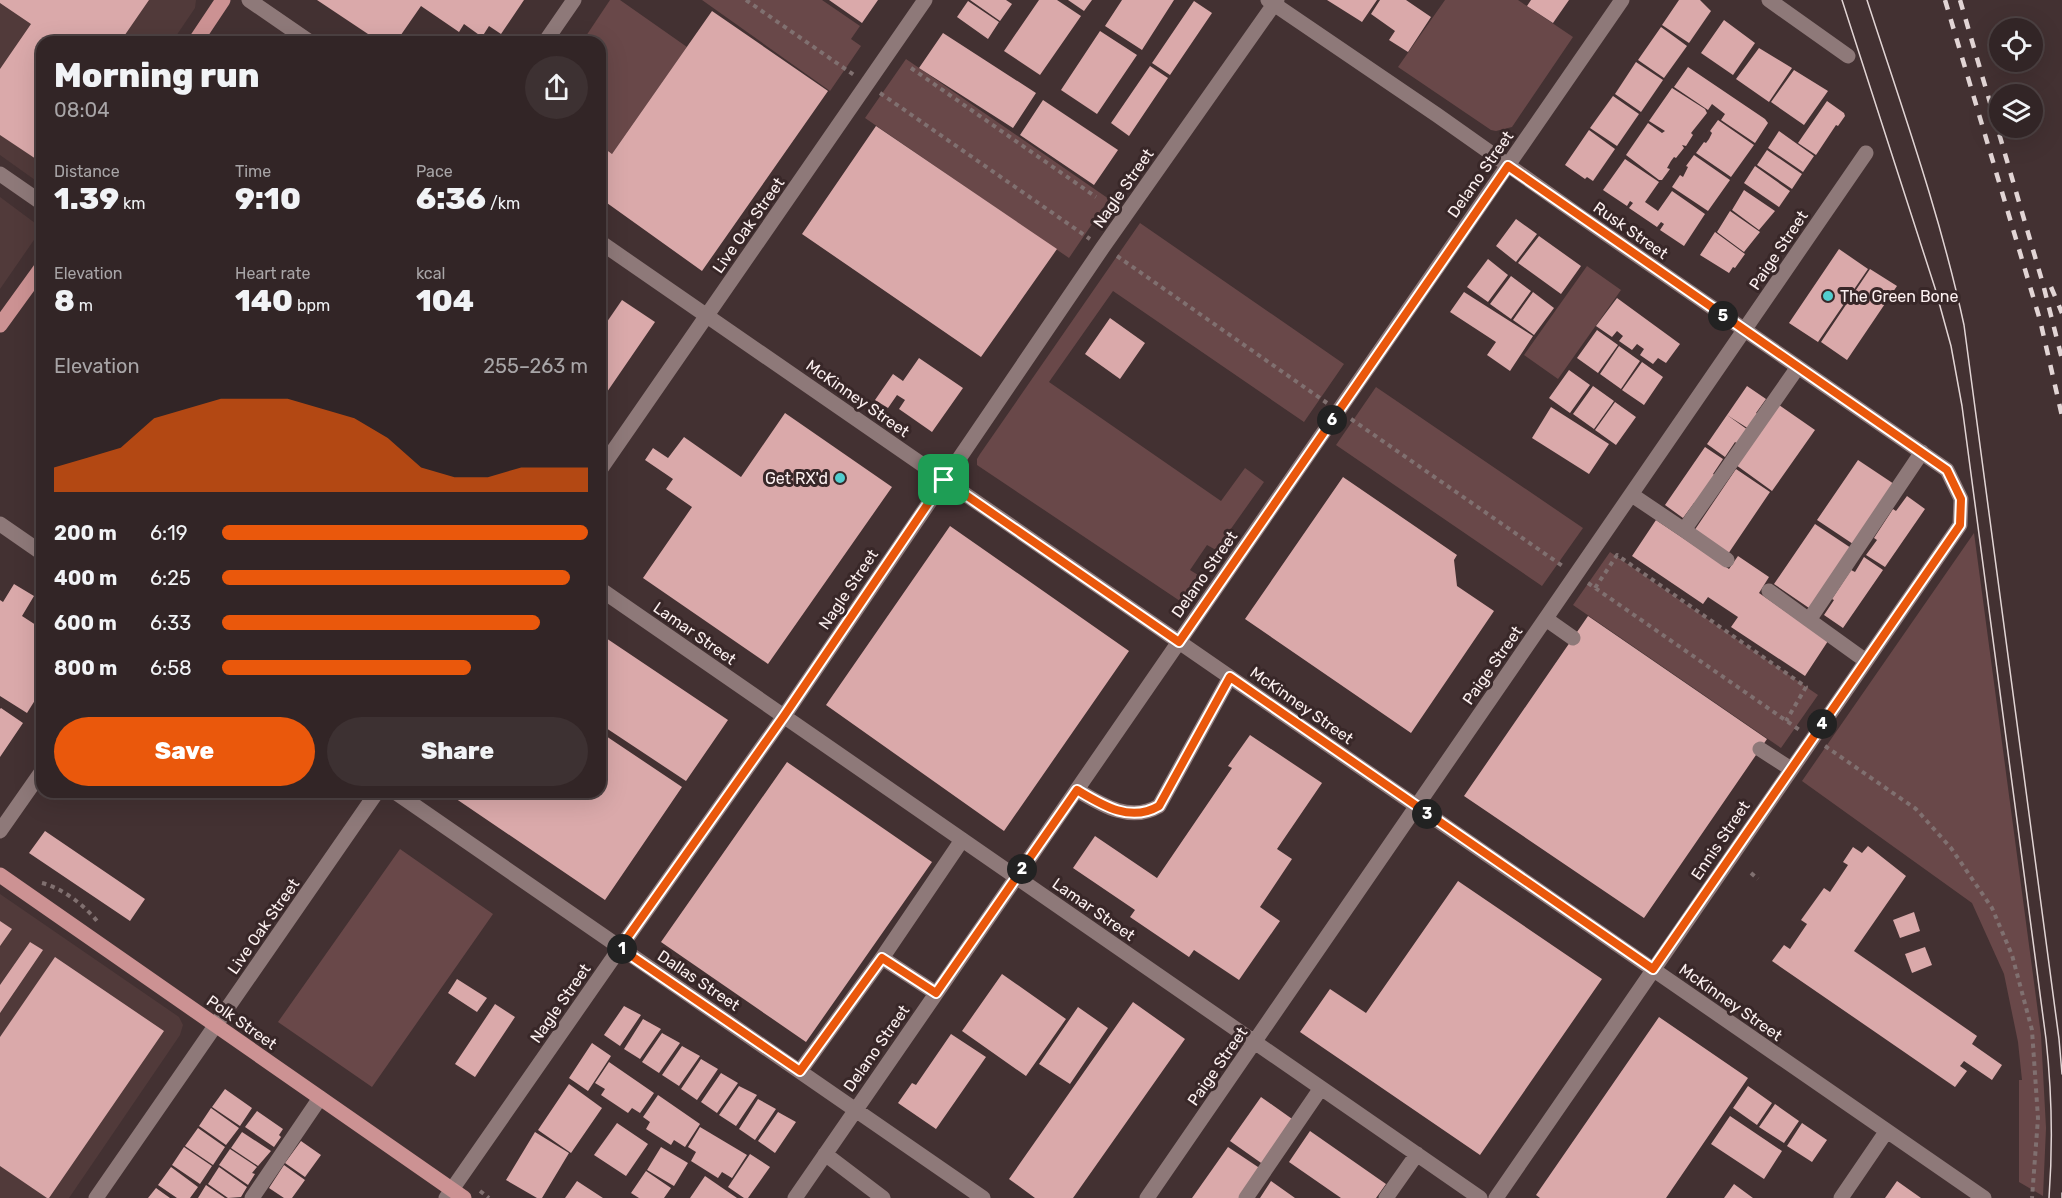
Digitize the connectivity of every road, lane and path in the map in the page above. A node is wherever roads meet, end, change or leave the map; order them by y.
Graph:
1 (223, 0) edge
2 (249, 0) edge
3 (574, 0) edge
4 (746, 0) edge
5 (925, 0) edge
6 (1622, 0) edge
7 (1769, 0) edge
8 (1273, 1) edge
9 (199, 36) edge
10 (301, 36) edge
11 (549, 36) edge
12 (1848, 56) dead end
13 (842, 68) dead end
14 (911, 68) dead end
15 (887, 98) dead end
16 (1866, 153) dead end
17 (1508, 166) junction
18 (0, 174) edge
19 (1096, 197) dead end
20 (36, 199) edge
21 (1081, 233) dead end
22 (606, 246) edge
23 (1120, 258) dead end
24 (36, 275) edge
25 (706, 316) junction
26 (0, 325) edge
27 (1745, 331) junction
28 (1798, 367) junction
29 (1319, 397) dead end
30 (1354, 421) dead end
31 (1922, 452) junction
32 (606, 461) edge
33 (944, 480) junction
34 (1632, 495) junction
35 (1961, 499) joint
36 (0, 524) edge
37 (1684, 530) junction
38 (36, 549) edge
39 (1727, 560) dead end
40 (1558, 563) dead end
41 (1768, 591) dead end
42 (606, 593) edge
43 (1546, 619) junction
44 (1809, 620) junction
45 (1573, 638) dead end
46 (1179, 642) junction
47 (1866, 661) junction
48 (1230, 677) junction
49 (784, 716) junction
50 (1786, 721) junction
51 (1791, 725) dead end
52 (1826, 747) dead end
53 (1760, 749) dead end
54 (1791, 769) junction
55 (36, 780) edge
56 (1077, 790) junction
57 (373, 798) edge
58 (404, 798) edge
59 (1417, 807) junction
60 (0, 831) edge
61 (962, 840) junction
62 (1750, 873) dead end
63 (0, 875) edge
64 (1017, 877) junction
65 (1758, 879) dead end
66 (620, 948) junction
67 (882, 958) junction
68 (1653, 969) junction
69 (936, 993) junction
70 (215, 1026) junction
71 (1255, 1042) junction
72 (800, 1071) junction
73 (1321, 1088) junction
74 (320, 1098) junction
75 (856, 1109) junction
76 (1886, 1132) junction
77 (825, 1155) junction
78 (1417, 1155) junction
79 (454, 1195) edge
80 (96, 1198) edge
81 (252, 1198) edge
82 (795, 1198) edge
83 (883, 1198) edge
84 (983, 1198) edge
85 (1147, 1198) edge
86 (1246, 1198) edge
87 (1386, 1198) edge
88 (1480, 1198) edge
89 (1497, 1198) edge
90 (1841, 1198) edge
91 (1984, 1198) edge
92 (2032, 1198) edge

1 - 9 main road
2 - 10 street
3 - 11 street
4 - 13 path
5 - 25 street, Live Oak Street
6 - 17 street, Delano Street
7 - 12 street
8 - 17 street, Rusk Street
8 - 33 street, Nagle Street
14 - 19 path
15 - 21 path
16 - 27 street, Paige Street
17 - 27 street, Rusk Street
17 - 46 street, Delano Street
18 - 20 street
22 - 25 street, McKinney Street
23 - 29 path
24 - 26 main road
25 - 32 street, Live Oak Street
25 - 33 street, McKinney Street
27 - 28 street, Rusk Street
27 - 34 street, Paige Street
28 - 31 street, Rusk Street
28 - 37 street
30 - 40 path
31 - 35 street, Rusk Street
31 - 44 street
33 - 46 street, McKinney Street
33 - 49 street, Nagle Street
34 - 37 street
34 - 43 street, Paige Street
35 - 47 street, Ennis Street
36 - 38 street
37 - 39 street
41 - 44 street
42 - 49 street, Lamar Street
43 - 45 street
43 - 59 street, Paige Street
44 - 47 street
46 - 48 street, McKinney Street
46 - 56 street, Delano Street
47 - 54 street, Ennis Street
48 - 56 street
48 - 59 street, McKinney Street
49 - 61 street, Lamar Street
49 - 66 street, Nagle Street
50 - 50 path
50 - 51 path
52 - 92 path
53 - 54 street
54 - 68 street, Ennis Street
55 - 60 street
56 - 64 street, Delano Street
57 - 70 street, Live Oak Street
58 - 66 street, Dallas Street
59 - 68 street, McKinney Street
59 - 71 street, Paige Street
61 - 64 street, Lamar Street
61 - 67 street
62 - 65 path
63 - 70 main road, Polk Street
64 - 69 street, Delano Street
64 - 71 street, Lamar Street
66 - 72 street, Dallas Street
66 - 79 street, Nagle Street
67 - 69 street
67 - 72 street
68 - 76 street, McKinney Street
68 - 89 street, Ennis Street
69 - 75 street, Delano Street
70 - 74 main road, Polk Street
70 - 80 street, Live Oak Street
71 - 73 street, Lamar Street
71 - 85 street, Paige Street
72 - 75 street, Dallas Street
73 - 78 street, Lamar Street
73 - 86 street
74 - 79 main road, Polk Street
74 - 81 street
75 - 77 street, Delano Street
75 - 84 street, Dallas Street
76 - 90 street
76 - 91 street, McKinney Street
77 - 82 street, Delano Street
77 - 83 street
78 - 87 street
78 - 88 street, Lamar Street

